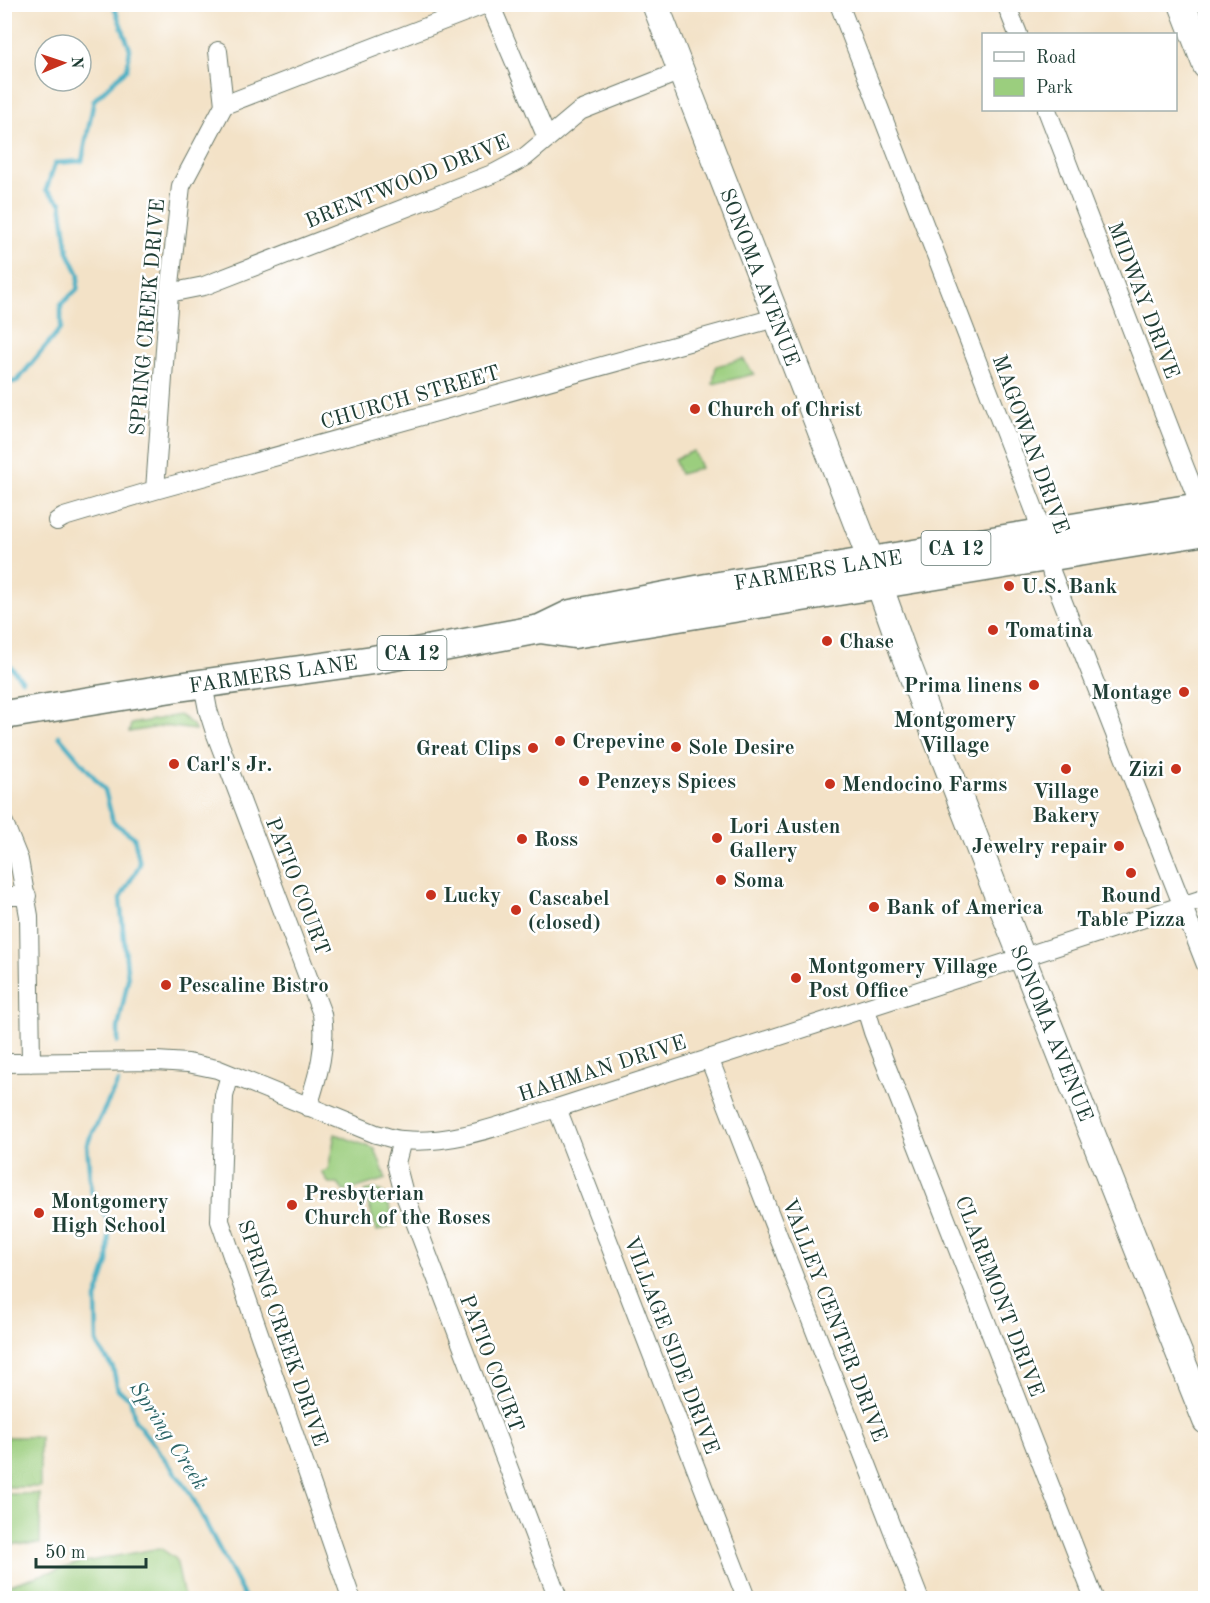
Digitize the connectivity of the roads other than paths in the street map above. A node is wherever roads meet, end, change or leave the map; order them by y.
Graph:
1 (488, 4) edge
2 (655, 4) edge
3 (839, 4) edge
4 (1006, 4) edge
5 (1182, 4) edge
6 (1018, 33) edge
7 (218, 51) dead end
8 (1206, 66) edge
9 (681, 71) junction
10 (224, 105) junction
11 (1047, 111) edge
12 (547, 138) junction
13 (169, 294) junction
14 (775, 318) junction
15 (155, 490) junction
16 (1203, 515) edge
17 (57, 520) dead end
18 (1044, 544) junction
19 (875, 573) junction
20 (203, 684) junction
21 (4, 715) edge
22 (4, 823) edge
23 (4, 896) edge
24 (27, 896) junction
25 (1206, 898) edge
26 (1182, 905) junction
27 (1022, 958) junction
28 (1206, 965) edge
29 (866, 1009) junction
30 (709, 1058) junction
31 (4, 1063) edge
32 (31, 1063) junction
33 (230, 1075) junction
34 (308, 1107) junction
35 (557, 1108) junction
36 (402, 1140) junction
37 (1206, 1421) edge
38 (351, 1599) edge
39 (558, 1599) edge
40 (746, 1599) edge
41 (919, 1599) edge
42 (1094, 1599) edge

1 - 10 street
1 - 12 street
2 - 9 street, SONOMA AVENUE
3 - 18 street, MAGOWAN DRIVE
4 - 6 street
5 - 8 street
7 - 10 street
9 - 12 street, BRENTWOOD DRIVE
9 - 14 street, SONOMA AVENUE
10 - 13 street, SPRING CREEK DRIVE
11 - 16 street, MIDWAY DRIVE
12 - 13 street, BRENTWOOD DRIVE
13 - 15 street, SPRING CREEK DRIVE
14 - 15 street, CHURCH STREET
14 - 19 street, SONOMA AVENUE
15 - 17 street, CHURCH STREET
16 - 18 main road, FARMERS LANE / CA 12
18 - 19 main road, FARMERS LANE / CA 12
18 - 26 street, MAGOWAN DRIVE
19 - 20 main road, FARMERS LANE / CA 12
19 - 27 street, SONOMA AVENUE
20 - 21 main road, FARMERS LANE / CA 12
20 - 34 street, PATIO COURT
22 - 24 street
23 - 24 street
24 - 32 street
25 - 26 street, HAHMAN DRIVE
26 - 27 street, HAHMAN DRIVE
26 - 28 street, MAGOWAN DRIVE
27 - 29 street, HAHMAN DRIVE
27 - 37 street, SONOMA AVENUE
29 - 30 street, HAHMAN DRIVE
29 - 42 street, CLAREMONT DRIVE
30 - 35 street, HAHMAN DRIVE
30 - 41 street, VALLEY CENTER DRIVE
31 - 32 street, HAHMAN DRIVE
32 - 33 street, HAHMAN DRIVE
33 - 34 street, HAHMAN DRIVE
33 - 38 street, SPRING CREEK DRIVE
34 - 36 street, HAHMAN DRIVE
35 - 36 street, HAHMAN DRIVE
35 - 40 street, VILLAGE SIDE DRIVE
36 - 39 street, PATIO COURT

